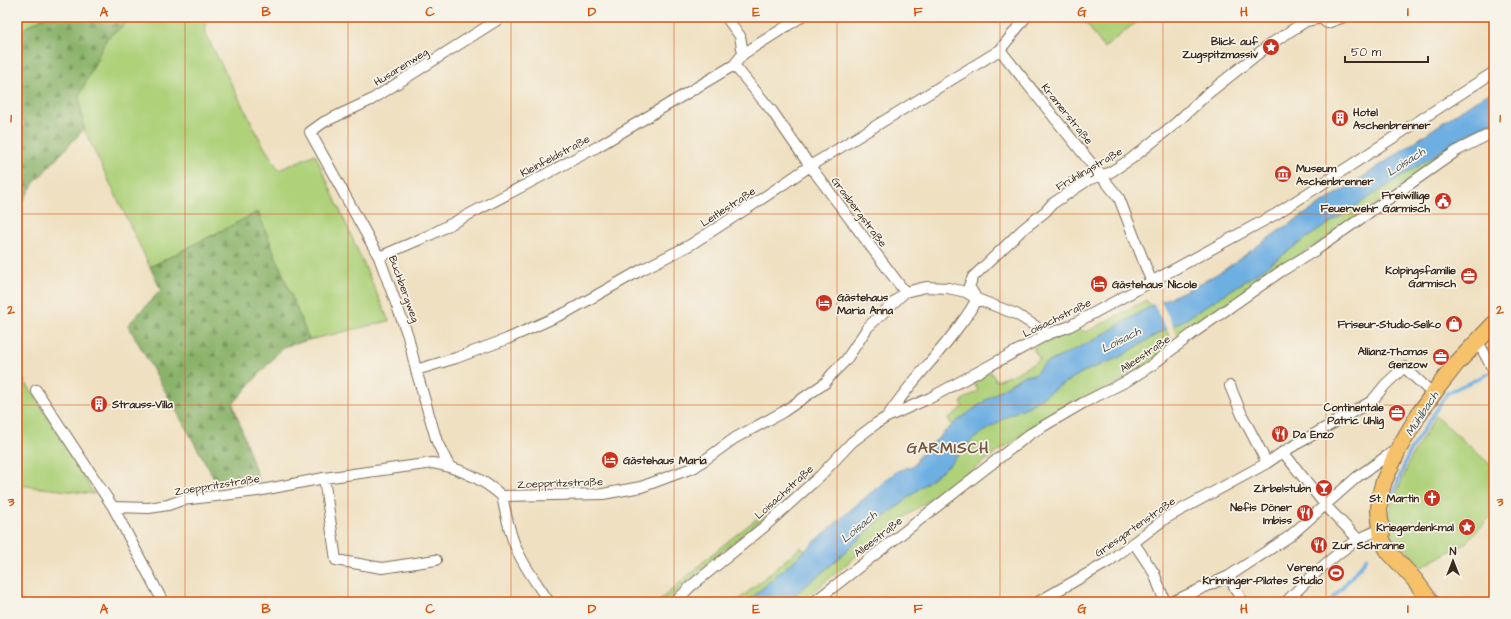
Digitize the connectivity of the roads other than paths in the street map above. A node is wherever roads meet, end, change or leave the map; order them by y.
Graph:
1 (502, 17) edge
2 (726, 17) edge
3 (801, 17) edge
4 (1026, 17) edge
5 (1344, 17) edge
6 (1000, 50) junction
7 (743, 54) junction
8 (734, 65) junction
9 (1494, 72) edge
10 (310, 132) joint
11 (1494, 132) edge
12 (810, 166) junction
13 (1101, 175) junction
14 (379, 257) junction
15 (1152, 283) junction
16 (905, 292) junction
17 (977, 299) junction
18 (1494, 324) edge
19 (1048, 334) junction
20 (1477, 340) junction
21 (1492, 368) edge
22 (416, 370) junction
23 (1230, 386) dead end
24 (36, 390) dead end
25 (1433, 394) junction
26 (887, 417) junction
27 (1399, 448) junction
28 (1283, 452) junction
29 (1267, 462) junction
30 (448, 466) junction
31 (324, 478) junction
32 (502, 496) junction
33 (1326, 506) junction
34 (113, 507) junction
35 (1358, 539) junction
36 (1134, 543) junction
37 (1387, 546) junction
38 (436, 560) dead end
39 (1229, 576) junction
40 (163, 602) edge
41 (549, 602) edge
42 (675, 602) edge
43 (814, 602) edge
44 (1038, 602) edge
45 (1165, 602) edge
46 (1172, 602) edge
47 (1242, 602) edge
48 (1286, 602) edge
49 (1431, 602) edge

1 - 10 street, Husarenweg
2 - 7 street
3 - 7 street
4 - 6 street, Leitlestraße
5 - 13 street, Frühlingstraße
6 - 12 street, Leitlestraße
6 - 13 street, Kramerstraße
7 - 8 street
8 - 12 street, Grasbergstraße
8 - 14 street, Kleinfeldstraße
9 - 15 street, Loisachstraße
10 - 14 street, Buchbergweg
11 - 43 street, Alleestraße
12 - 16 street, Grasbergstraße
12 - 22 street, Leitlestraße
13 - 15 street, Kramerstraße
13 - 17 street, Frühlingstraße
14 - 22 street, Buchbergweg
15 - 19 street, Loisachstraße
16 - 17 street
16 - 32 street, Zoeppritzstraße
17 - 19 street
17 - 26 street
18 - 20 main road
19 - 26 street, Loisachstraße
20 - 21 street
20 - 25 main road
22 - 30 street, Buchbergweg
23 - 29 street
24 - 34 street
25 - 27 main road
25 - 28 street
26 - 42 street, Loisachstraße
27 - 33 street
27 - 37 main road
28 - 29 street
28 - 33 street
29 - 36 street, Griesgartenstraße
30 - 31 street, Zoeppritzstraße
30 - 32 street, Zoeppritzstraße
31 - 34 street, Zoeppritzstraße
31 - 38 street
32 - 41 street
33 - 35 street
33 - 39 street
34 - 40 street
35 - 37 street
35 - 48 street
36 - 44 street, Griesgartenstraße
36 - 45 street
37 - 49 main road
39 - 46 street
39 - 47 street

